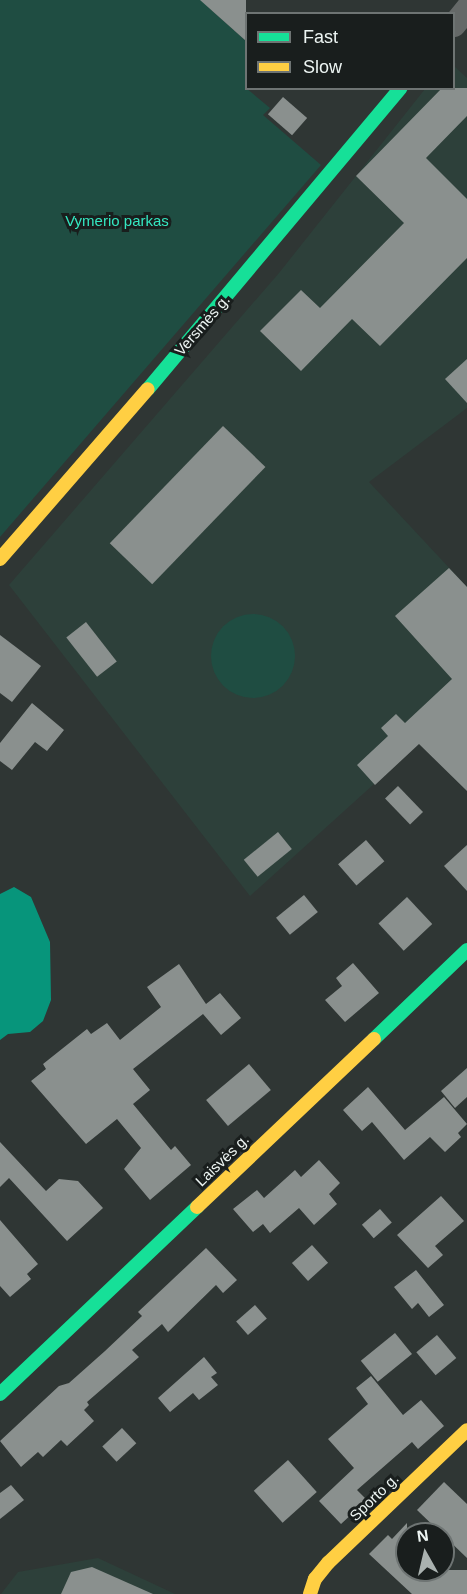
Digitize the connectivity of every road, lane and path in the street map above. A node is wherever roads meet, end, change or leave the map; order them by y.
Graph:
1 (467, 9) edge
2 (455, 23) edge
3 (399, 90) edge
4 (0, 559) edge
5 (467, 950) edge
6 (0, 1394) edge
7 (467, 1430) edge
8 (310, 1594) edge

1 - 2 street
3 - 4 street, Versmės g.
5 - 6 street, Laisvės g.
7 - 8 street, Sporto g.

